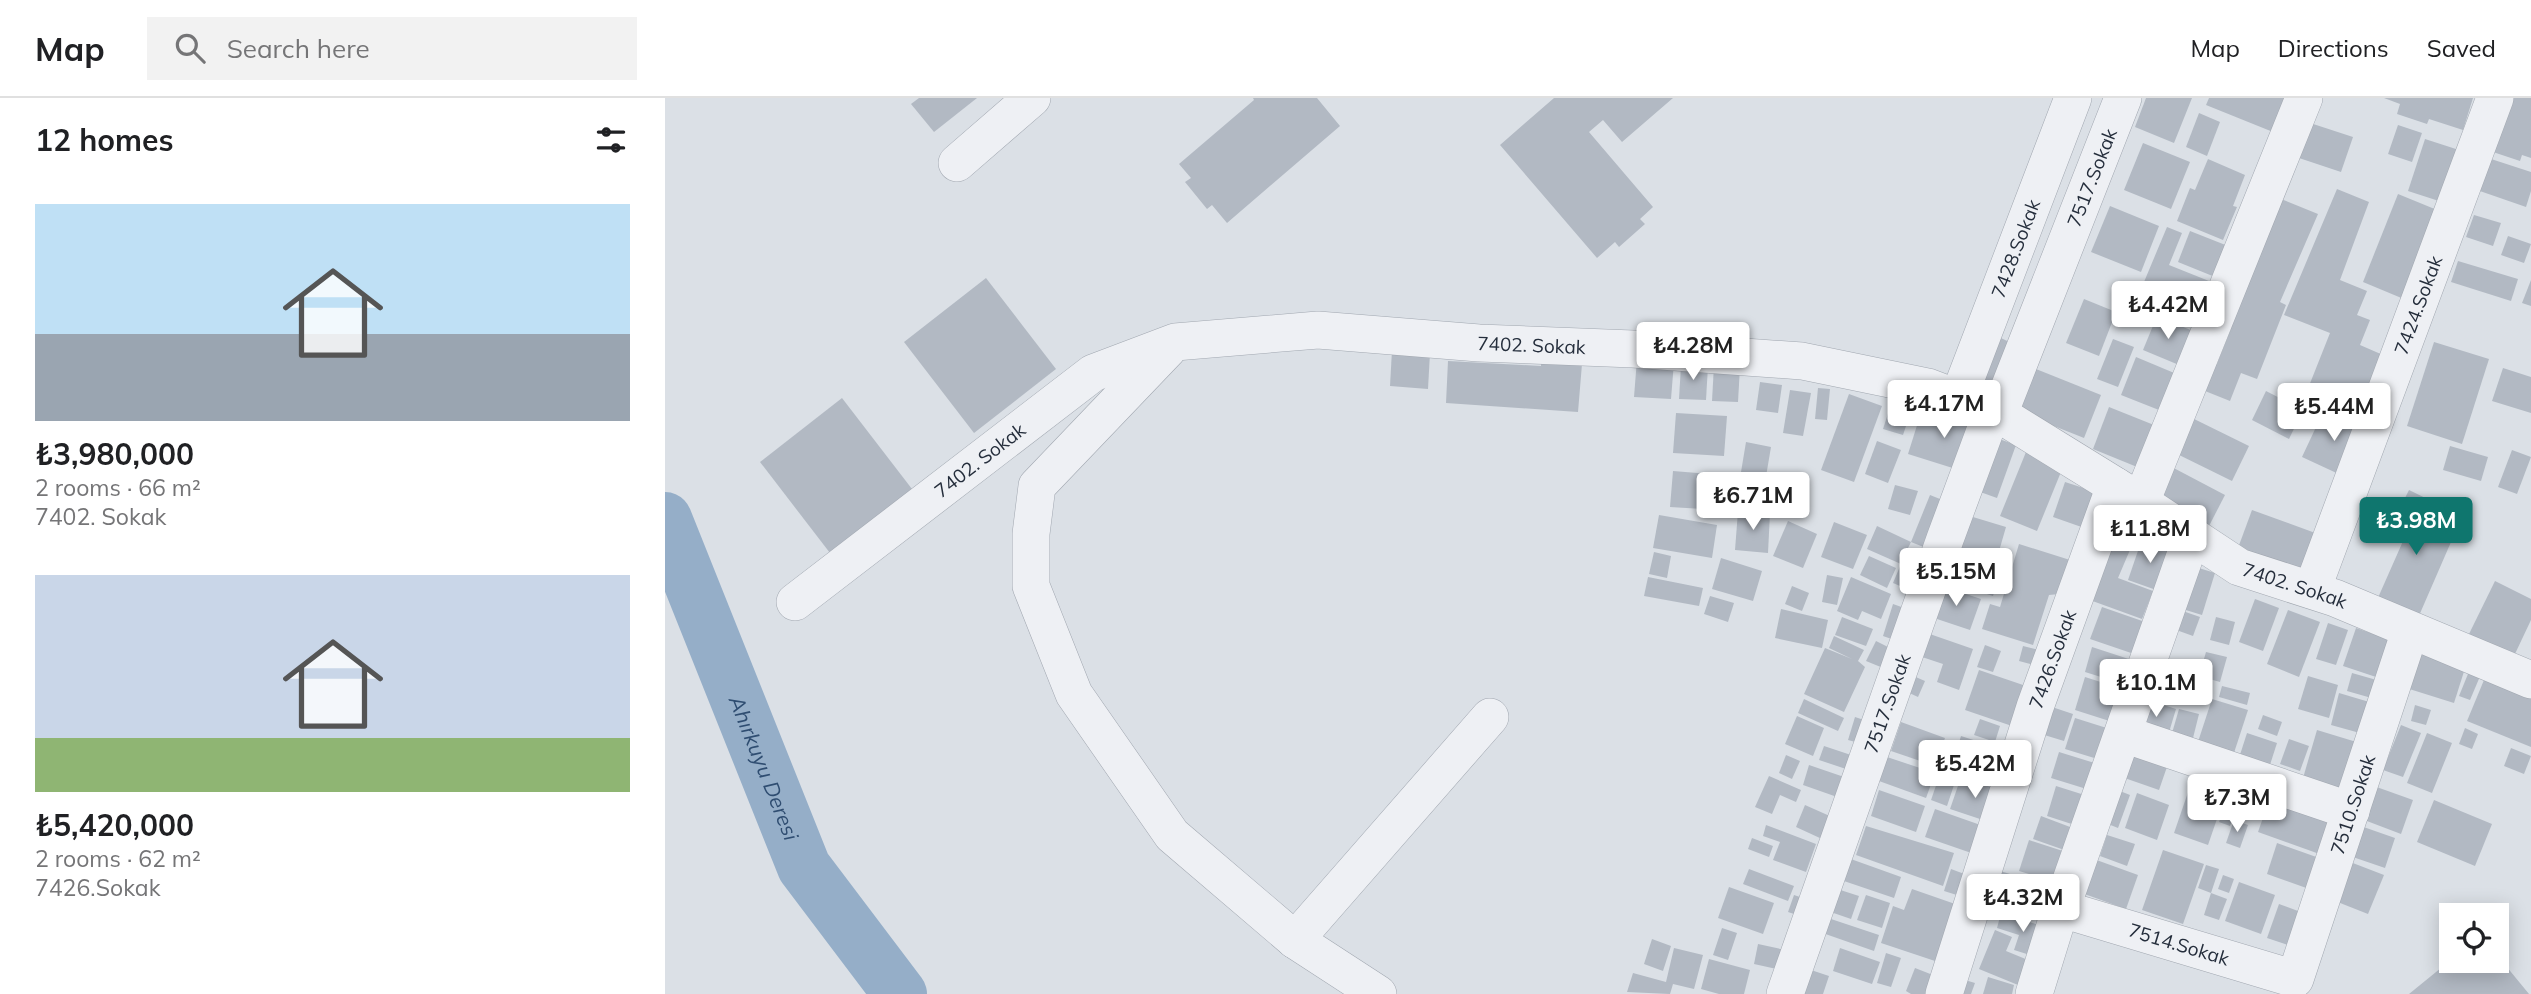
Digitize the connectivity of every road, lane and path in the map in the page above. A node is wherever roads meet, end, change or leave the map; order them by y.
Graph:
1 (1032, 98) edge
2 (2073, 98) edge
3 (2123, 98) edge
4 (2304, 98) edge
5 (2495, 98) edge
6 (957, 163) dead end
7 (1175, 342) junction
8 (1958, 399) junction
9 (1995, 413) junction
10 (2128, 494) junction
11 (2192, 536) junction
12 (2312, 590) junction
13 (795, 602) dead end
14 (2410, 631) junction
15 (2531, 680) edge
16 (1490, 717) dead end
17 (2124, 734) junction
18 (2351, 811) junction
19 (2062, 909) junction
20 (1295, 940) junction
21 (2295, 979) joint
22 (1378, 994) edge
23 (1785, 994) edge
24 (1944, 994) edge
25 (2034, 994) edge

1 - 6 street
2 - 8 street, 7428.Sokak
3 - 9 street, 7517.Sokak
4 - 10 street, 7426.Sokak
5 - 12 street, 7424.Sokak
7 - 8 street, 7402. Sokak
7 - 13 street, 7402. Sokak
7 - 20 street
8 - 9 street, 7402. Sokak
9 - 10 street, 7402. Sokak
9 - 23 street, 7517.Sokak
10 - 11 street, 7402. Sokak
10 - 24 street, 7426.Sokak
11 - 12 street, 7402. Sokak
11 - 17 street
12 - 14 street, 7402. Sokak
14 - 15 street, 7402. Sokak
14 - 18 street, 7510.Sokak
16 - 20 street
17 - 18 street
17 - 19 street
18 - 21 street, 7510.Sokak
19 - 21 street, 7514.Sokak
19 - 25 street
20 - 22 street

